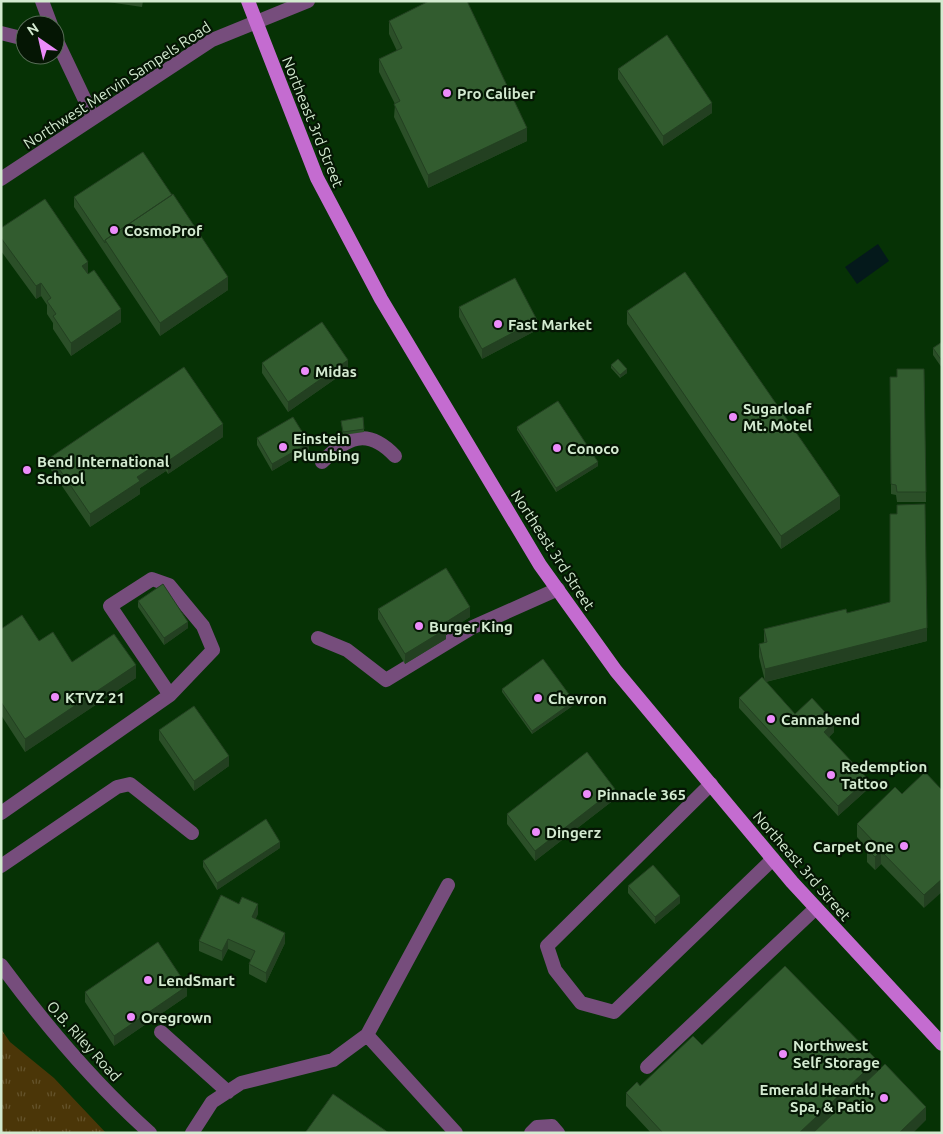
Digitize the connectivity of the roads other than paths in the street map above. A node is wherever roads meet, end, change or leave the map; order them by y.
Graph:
1 (42, 1) edge
2 (248, 1) edge
3 (308, 1) edge
4 (47, 15) edge
5 (256, 23) junction
6 (1, 33) edge
7 (15, 36) edge
8 (65, 61) edge
9 (93, 117) junction
10 (1, 179) edge
11 (395, 456) dead end
12 (322, 462) dead end
13 (558, 589) junction
14 (318, 638) dead end
15 (170, 695) junction
16 (711, 784) junction
17 (3, 808) edge
18 (192, 833) dead end
19 (774, 859) junction
20 (1, 866) edge
21 (448, 885) dead end
22 (816, 908) junction
23 (1, 965) edge
24 (161, 1032) dead end
25 (367, 1035) junction
26 (942, 1044) edge
27 (647, 1067) dead end
28 (228, 1092) junction
29 (150, 1133) edge
30 (192, 1133) edge
31 (456, 1133) edge
32 (531, 1133) edge
33 (558, 1133) edge

1 - 4 street
2 - 5 main road, Northeast 3rd Street
3 - 5 street, Northwest Mervin Sampels Road
5 - 9 street, Northwest Mervin Sampels Road
5 - 13 main road, Northeast 3rd Street
6 - 7 street
8 - 9 street
9 - 10 street, Northwest Mervin Sampels Road
11 - 12 street
13 - 14 street
13 - 16 main road, Northeast 3rd Street
15 - 15 street
15 - 17 street
16 - 19 main road, Northeast 3rd Street
16 - 19 street
18 - 20 street
19 - 22 main road, Northeast 3rd Street
21 - 25 street
22 - 26 main road, Northeast 3rd Street
22 - 27 street
23 - 29 street, O.B. Riley Road
24 - 28 street
25 - 28 street
25 - 31 street
28 - 30 street
32 - 33 street

